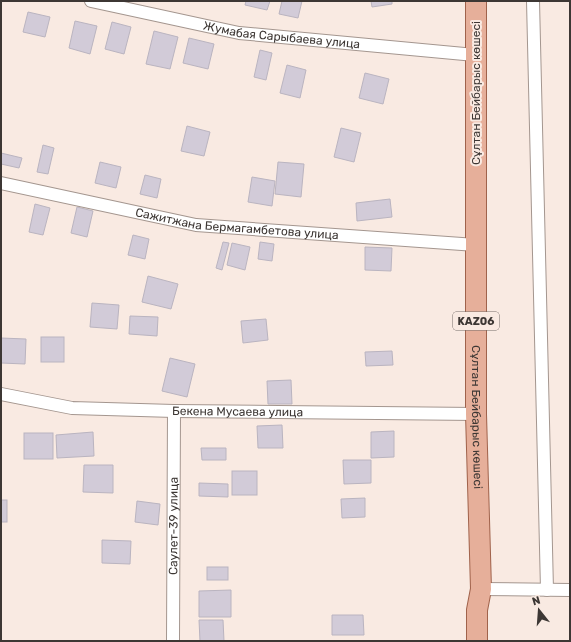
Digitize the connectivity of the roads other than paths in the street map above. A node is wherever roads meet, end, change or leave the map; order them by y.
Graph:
1 (91, 1) edge
2 (476, 1) edge
3 (533, 1) edge
4 (476, 55) junction
5 (1, 183) edge
6 (476, 244) junction
7 (1, 394) edge
8 (174, 411) junction
9 (476, 414) junction
10 (481, 589) junction
11 (547, 590) junction
12 (570, 590) edge
13 (173, 641) edge
14 (477, 641) edge

1 - 4 street, Жумабая Сарыбаева улица
2 - 4 main road, Сұлтан Бейбарыс көшесі / KAZ06
3 - 11 street
4 - 6 main road, Сұлтан Бейбарыс көшесі / KAZ06
5 - 6 street, Сажитжана Бермагамбетова улица
6 - 9 main road, Сұлтан Бейбарыс көшесі / KAZ06
7 - 8 street, Бекена Мусаева улица
8 - 9 street, Бекена Мусаева улица
8 - 13 street, Саулет-39 улица
9 - 10 main road, Сұлтан Бейбарыс көшесі / KAZ06
10 - 11 street
10 - 14 main road, Сұлтан Бейбарыс көшесі / KAZ06
11 - 12 street

